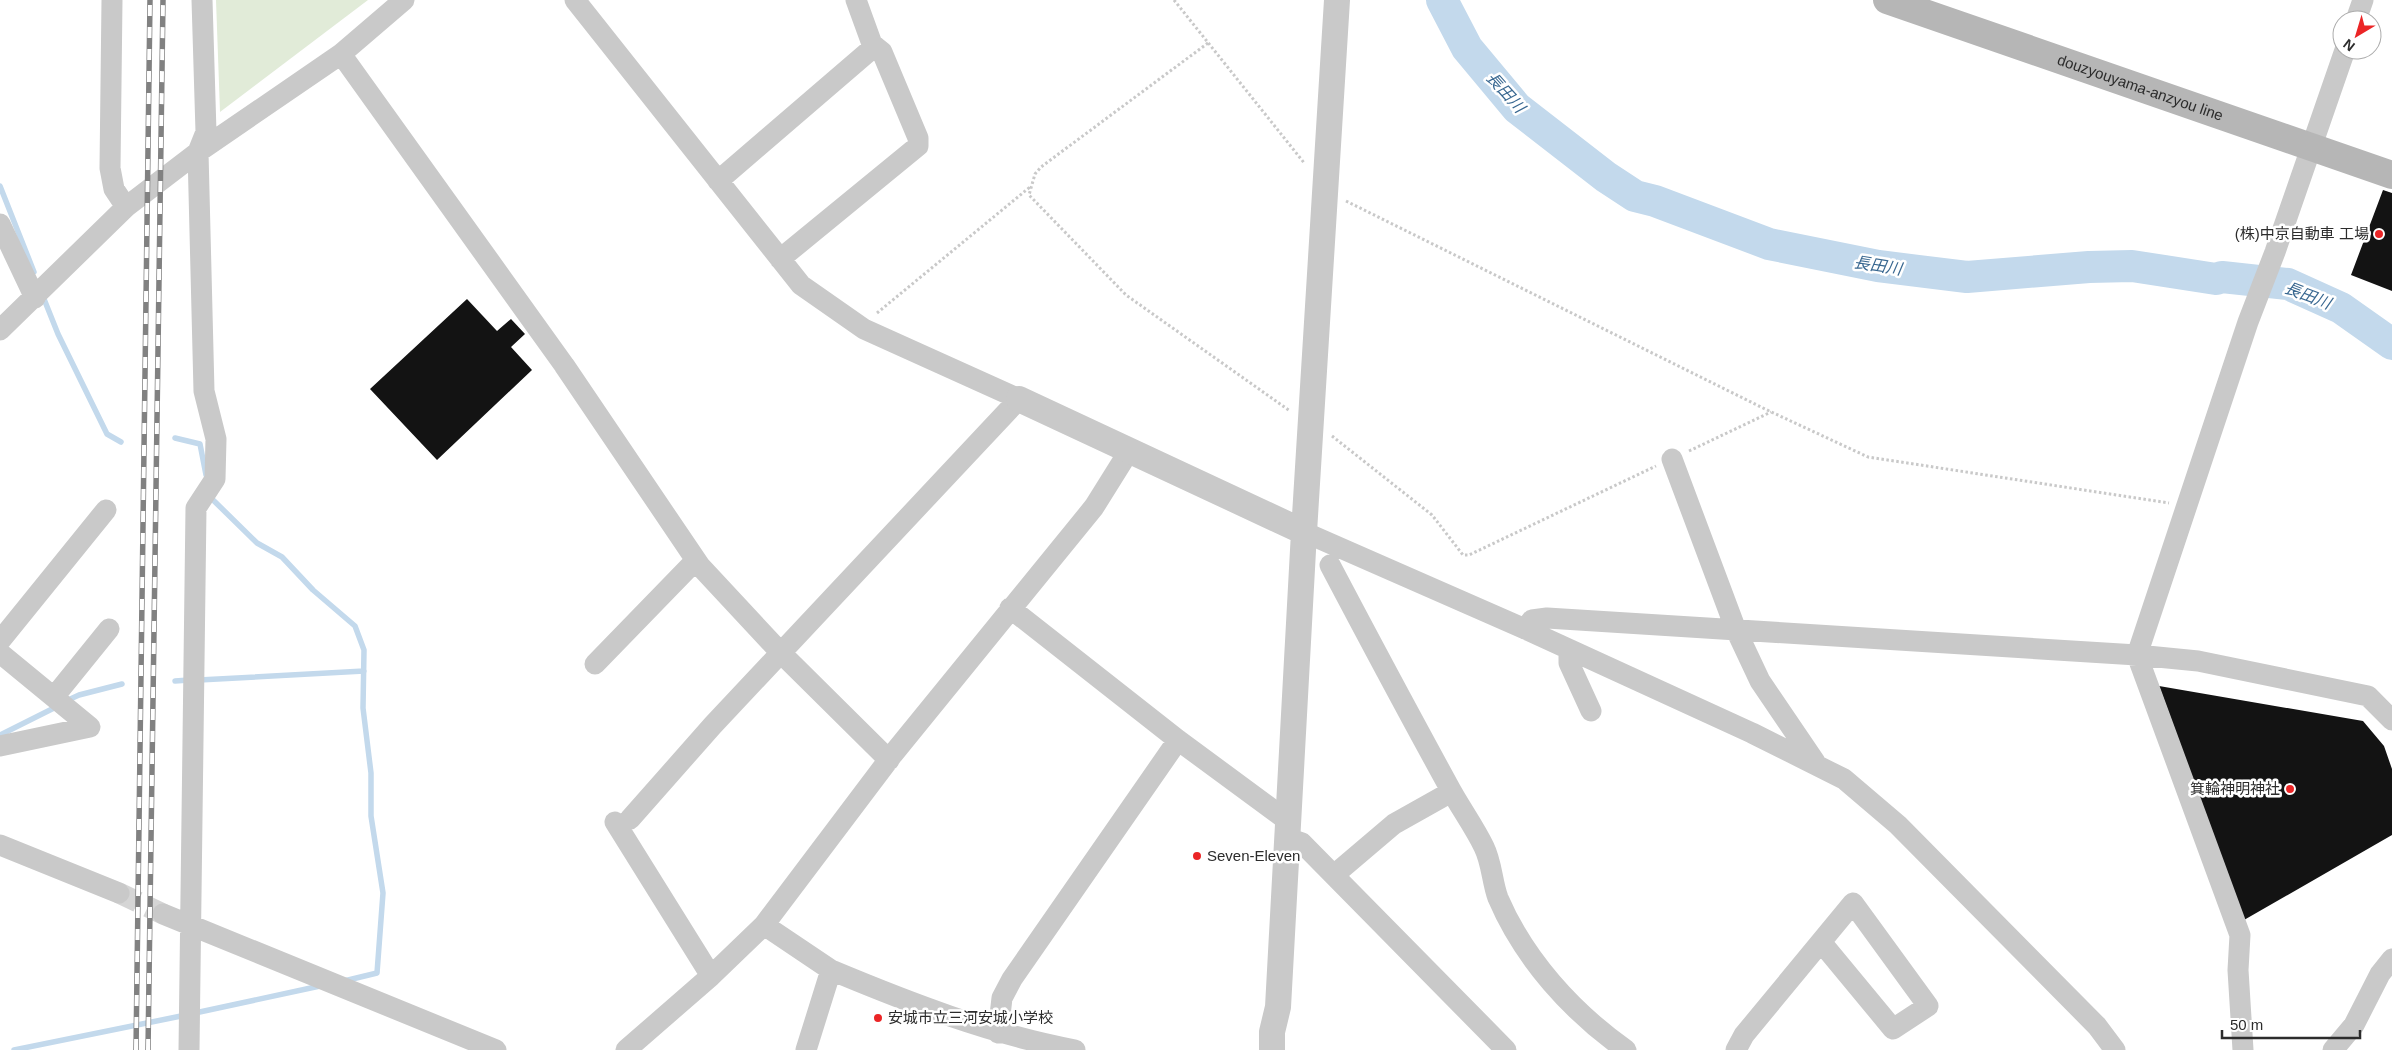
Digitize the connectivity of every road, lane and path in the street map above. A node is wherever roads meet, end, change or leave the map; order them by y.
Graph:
1 (112, 0) edge
2 (202, 0) edge
3 (404, 0) edge
4 (575, 0) edge
5 (856, 0) edge
6 (1174, 0) edge
7 (1337, 0) edge
8 (1887, 0) edge
9 (1208, 43) junction
10 (875, 46) junction
11 (341, 54) junction
12 (2341, 60) edge
13 (2311, 147) junction
14 (198, 152) junction
15 (2392, 175) edge
16 (718, 181) junction
17 (1032, 186) junction
18 (1326, 190) junction
19 (126, 207) junction
20 (0, 224) edge
21 (780, 259) junction
22 (29, 303) junction
23 (0, 307) edge
24 (861, 326) junction
25 (0, 330) edge
26 (1019, 399) junction
27 (1771, 412) junction
28 (1311, 424) junction
29 (1129, 451) junction
30 (1672, 459) junction
31 (2187, 506) junction
32 (106, 510) dead end
33 (1304, 532) junction
34 (696, 560) junction
35 (1330, 565) dead end
36 (1010, 608) junction
37 (108, 629) dead end
38 (1525, 629) junction
39 (1736, 630) junction
40 (0, 641) edge
41 (1569, 650) junction
42 (0, 653) edge
43 (781, 653) junction
44 (2137, 655) junction
45 (595, 664) dead end
46 (54, 697) junction
47 (1591, 712) dead end
48 (2392, 720) edge
49 (1178, 740) junction
50 (0, 746) edge
51 (889, 760) junction
52 (1816, 763) junction
53 (1451, 792) junction
54 (1288, 830) junction
55 (0, 845) edge
56 (1334, 875) junction
57 (119, 893) tunnel mouth
58 (163, 914) tunnel mouth
59 (764, 925) junction
60 (190, 926) junction
61 (1821, 942) junction
62 (2392, 959) edge
63 (831, 970) junction
64 (711, 976) junction
65 (1278, 1007) junction
66 (998, 1033) junction
67 (188, 1050) edge
68 (496, 1050) edge
69 (626, 1050) edge
70 (806, 1050) edge
71 (1075, 1050) edge
72 (1272, 1050) edge
73 (1282, 1050) edge
74 (1506, 1050) edge
75 (1626, 1050) edge
76 (1736, 1050) edge
77 (2115, 1050) edge
78 (2243, 1050) edge
79 (2333, 1050) edge

1 - 19 street
2 - 14 street
3 - 11 street
4 - 16 street
5 - 10 street
6 - 9 path
7 - 18 street
8 - 13 main road, douzyouyama-anzyou line
9 - 17 path
9 - 18 path
10 - 16 street
10 - 21 street
11 - 14 street
11 - 34 street
12 - 13 street
13 - 15 main road, douzyouyama-anzyou line
13 - 31 street
14 - 19 street
14 - 60 street
16 - 21 street
17 - 24 path
17 - 28 path
18 - 27 path
18 - 28 street
19 - 22 street
20 - 22 street
21 - 24 street
22 - 23 street
22 - 25 street
24 - 26 street
26 - 29 street
26 - 43 street
27 - 30 path
27 - 31 path
28 - 30 path
28 - 33 street
29 - 33 street
29 - 36 street
30 - 39 street
31 - 44 street
32 - 40 street
33 - 38 street
33 - 54 street
34 - 43 street
34 - 45 street
35 - 53 street
36 - 49 street
36 - 51 street
37 - 46 street
38 - 39 street
38 - 41 street
39 - 44 street
39 - 52 street
41 - 47 street
41 - 52 street
42 - 46 street
43 - 51 street
43 - 64 street
44 - 48 street
44 - 78 street
46 - 50 street
49 - 54 street
49 - 66 street
51 - 59 street
52 - 77 street
53 - 56 street
53 - 75 street
54 - 56 street
54 - 65 street
55 - 57 street
56 - 74 street
58 - 60 street
59 - 63 street
59 - 64 street
60 - 67 street
60 - 68 street
61 - 61 street
61 - 76 street
62 - 79 street
63 - 66 street
63 - 70 street
64 - 69 street
65 - 72 street
65 - 73 street
66 - 71 street

